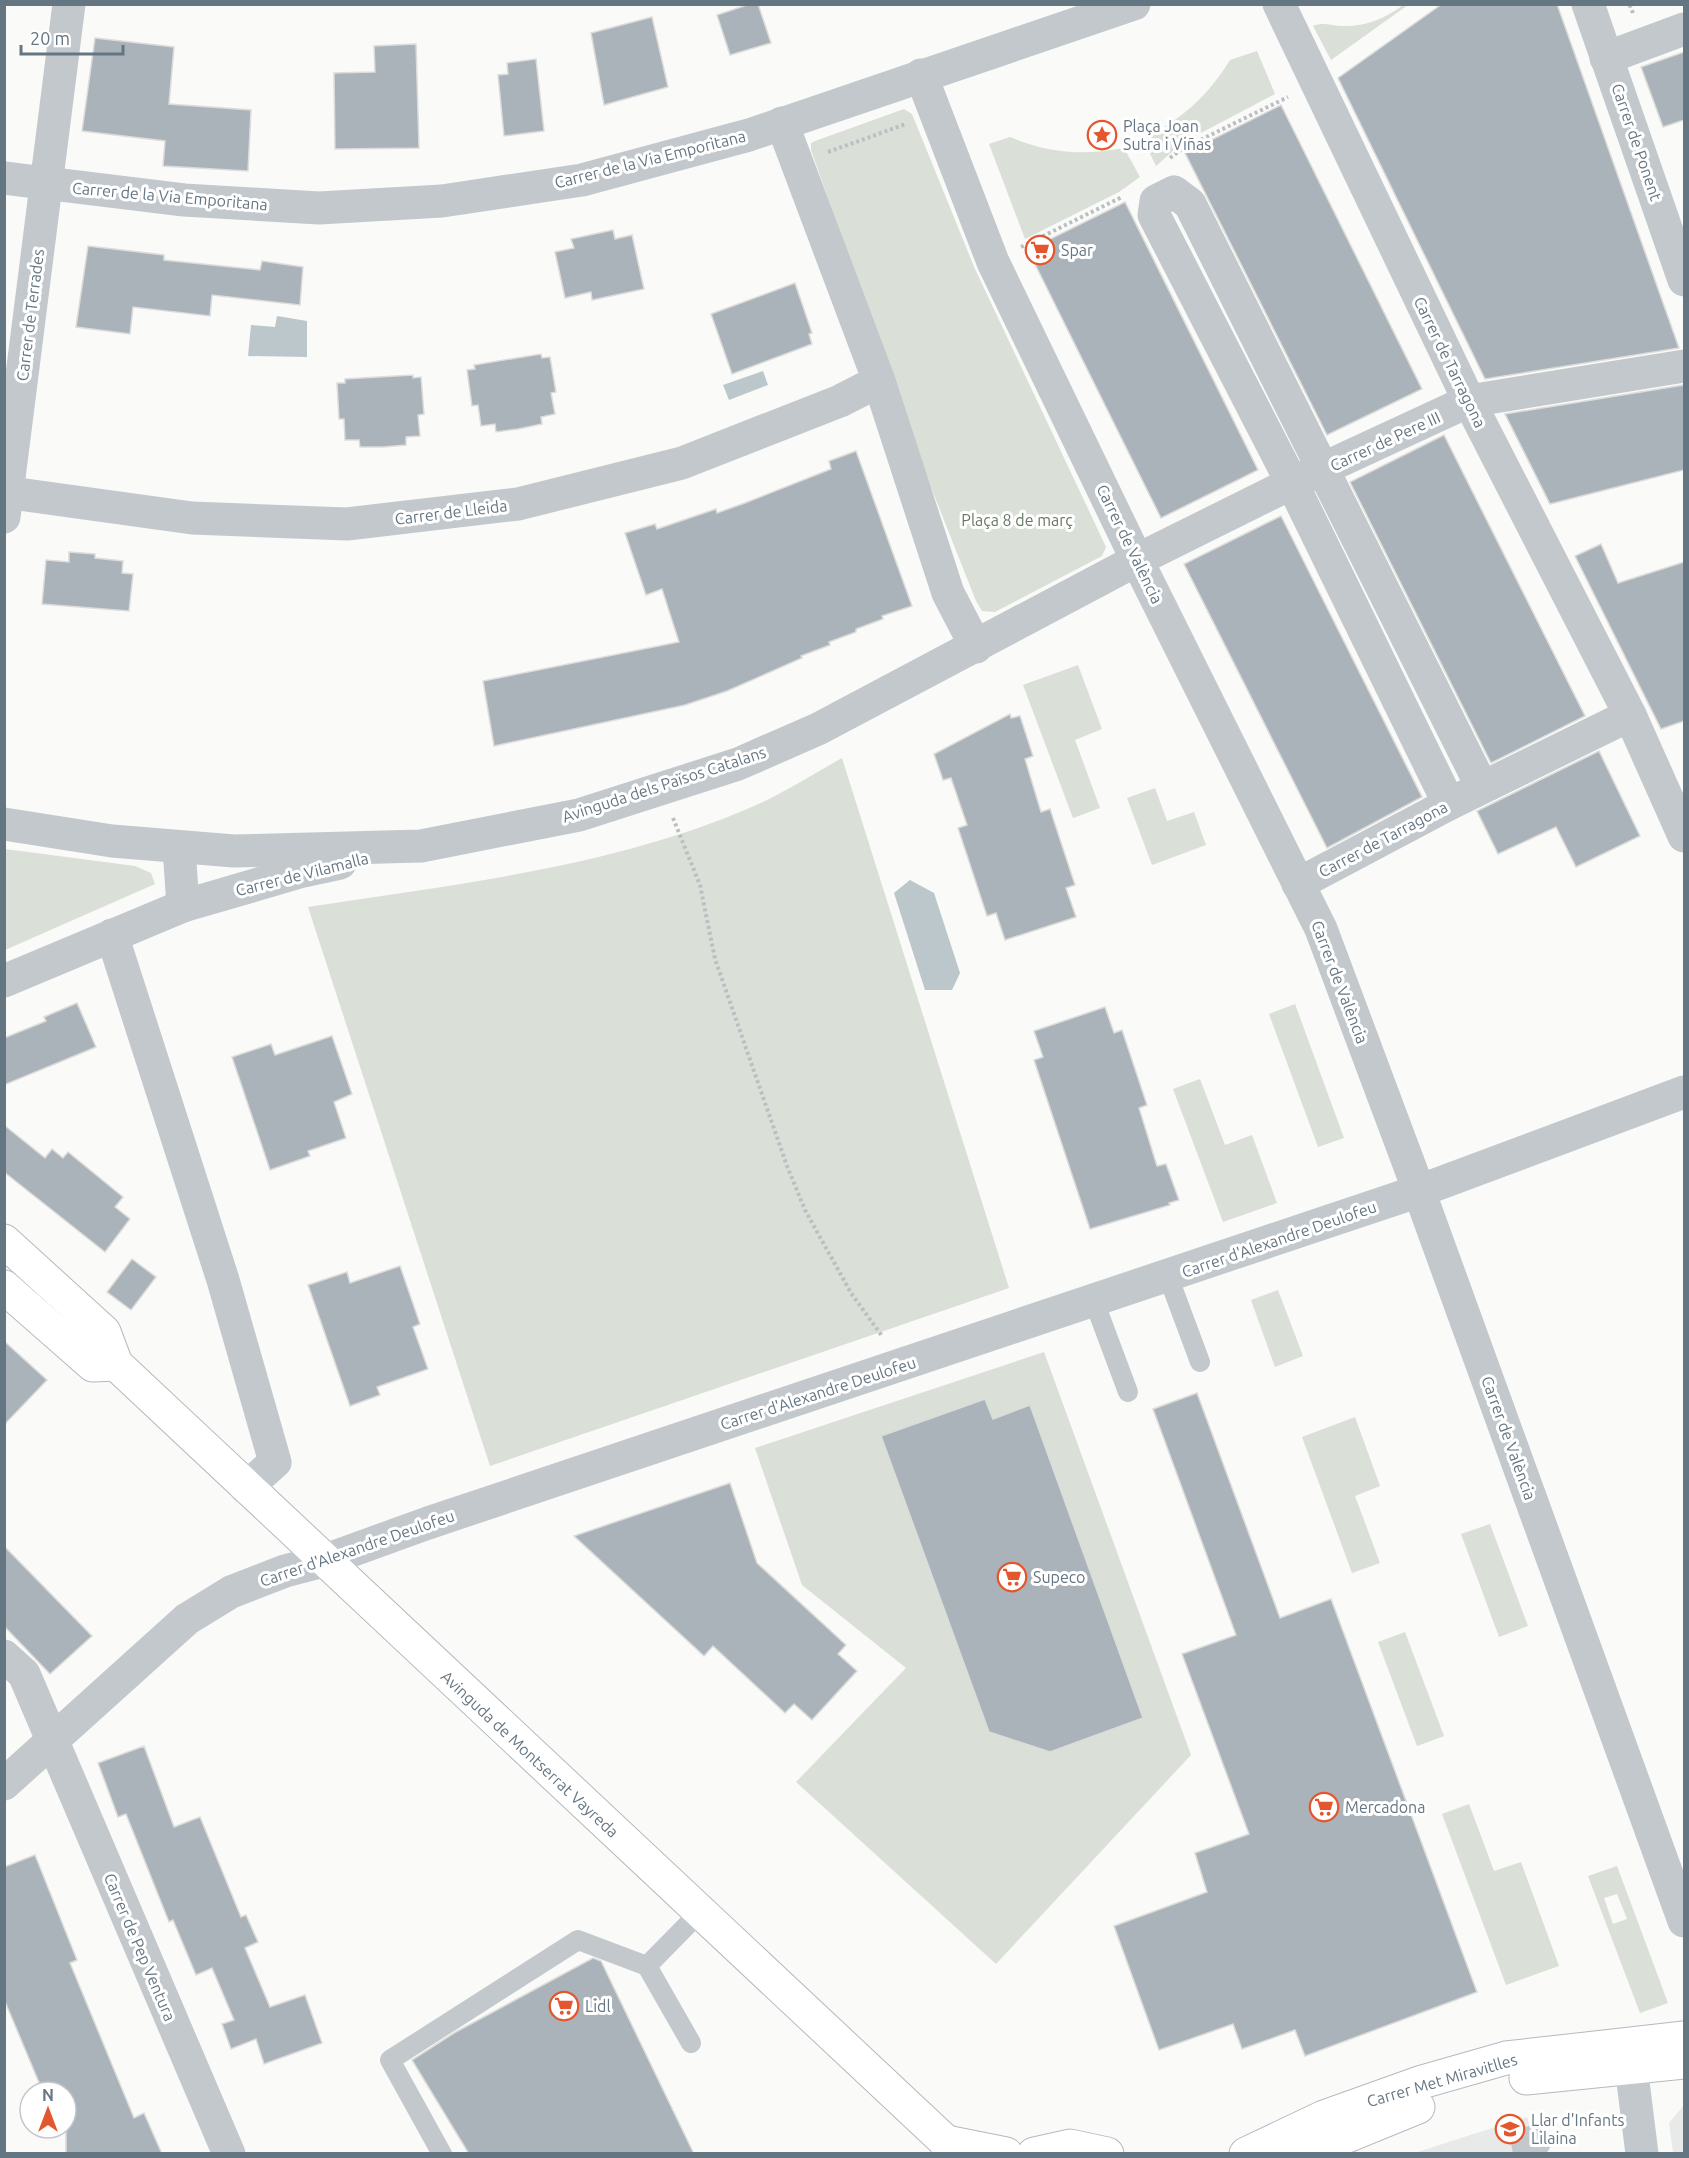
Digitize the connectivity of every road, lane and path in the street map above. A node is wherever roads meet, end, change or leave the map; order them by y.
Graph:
1 (69, 4) edge
2 (1134, 4) edge
3 (1279, 4) edge
4 (1587, 4) edge
5 (1684, 29) edge
6 (1606, 58) junction
7 (921, 75) junction
8 (915, 121) dead end
9 (782, 123) junction
10 (825, 154) dead end
11 (4, 178) edge
12 (46, 184) junction
13 (1684, 280) edge
14 (1684, 366) edge
15 (879, 381) junction
16 (1469, 401) junction
17 (1323, 469) junction
18 (1292, 483) junction
19 (6, 500) edge
20 (1137, 560) junction
21 (976, 647) junction
22 (1630, 715) junction
23 (1482, 787) junction
24 (662, 788) junction
25 (1449, 804) junction
26 (4, 824) edge
27 (1684, 836) edge
28 (421, 846) junction
29 (179, 848) junction
30 (1298, 884) junction
31 (183, 906) junction
32 (112, 935) junction
33 (4, 981) edge
34 (1684, 1092) edge
35 (1419, 1191) junction
36 (4, 1240) edge
37 (1168, 1276) junction
38 (4, 1287) edge
39 (1094, 1301) junction
40 (1200, 1362) dead end
41 (116, 1364) junction
42 (893, 1368) junction
43 (1128, 1392) dead end
44 (246, 1488) junction
45 (323, 1561) junction
46 (4, 1656) edge
47 (53, 1739) junction
48 (4, 1784) edge
49 (701, 1911) junction
50 (1684, 1921) edge
51 (647, 1966) junction
52 (1684, 2038) edge
53 (691, 2043) dead end
54 (1684, 2062) edge
55 (1631, 2066) junction
56 (947, 2148) edge
57 (229, 2154) edge
58 (442, 2154) edge
59 (1006, 2154) edge
60 (1034, 2154) edge
61 (1107, 2154) edge
62 (1246, 2154) edge
63 (1303, 2154) edge
64 (1642, 2154) edge

1 - 12 street, Carrer de Terrades
2 - 7 street, Carrer de la Via Emporitana
3 - 16 street, Carrer de Tarragona
4 - 6 street, Carrer de Ponent
5 - 6 street
6 - 13 street, Carrer de Ponent
7 - 9 street, Carrer de la Via Emporitana
7 - 20 street, Carrer de València
8 - 10 path
9 - 12 street, Carrer de la Via Emporitana
9 - 15 street
11 - 12 street, Carrer de la Via Emporitana
12 - 19 street, Carrer de Terrades
14 - 16 street, Carrer de Pere III
15 - 19 street, Carrer de Lleida
15 - 21 street
16 - 17 street, Carrer de Pere III
16 - 22 street, Carrer de Tarragona
17 - 18 street, Carrer de Pere III
17 - 18 street
17 - 23 street
18 - 20 street, Carrer de Pere III
18 - 25 street
20 - 21 street, Avinguda dels Països Catalans
20 - 30 street, Carrer de València
21 - 24 street, Avinguda dels Països Catalans
22 - 23 street, Carrer de Tarragona
22 - 27 street, Carrer de Tarragona
23 - 25 street, Carrer de Tarragona
24 - 28 street, Avinguda dels Països Catalans
24 - 42 path
25 - 30 street, Carrer de Tarragona
26 - 29 street, Avinguda dels Països Catalans
28 - 29 street, Avinguda dels Països Catalans
28 - 31 street, Carrer de Vilamalla
29 - 31 street
30 - 35 street, Carrer de València
31 - 32 street, Carrer de Vilamalla
32 - 33 street, Carrer de Vilamalla
32 - 44 street
34 - 35 street, Carrer d'Alexandre Deulofeu
35 - 37 street, Carrer d'Alexandre Deulofeu
35 - 50 street, Carrer de València
36 - 41 street, Avinguda de Montserrat Vayreda
37 - 39 street, Carrer d'Alexandre Deulofeu
37 - 40 lane
38 - 41 street
39 - 42 street, Carrer d'Alexandre Deulofeu
39 - 43 lane
41 - 44 street, Avinguda de Montserrat Vayreda
42 - 45 street, Carrer d'Alexandre Deulofeu
44 - 45 street, Avinguda de Montserrat Vayreda
45 - 47 street, Carrer d'Alexandre Deulofeu
45 - 49 street, Avinguda de Montserrat Vayreda
46 - 47 street, Carrer de Pep Ventura
47 - 48 street, Carrer d'Alexandre Deulofeu
47 - 57 street, Carrer de Pep Ventura
49 - 51 lane
49 - 56 street, Avinguda de Montserrat Vayreda
51 - 53 lane
51 - 58 lane
52 - 62 street, Carrer Met Miravitlles
54 - 55 street, Carrer Met Miravitlles
55 - 63 street, Carrer Met Miravitlles
55 - 64 street
56 - 59 street, Avinguda de Montserrat Vayreda
60 - 61 street

